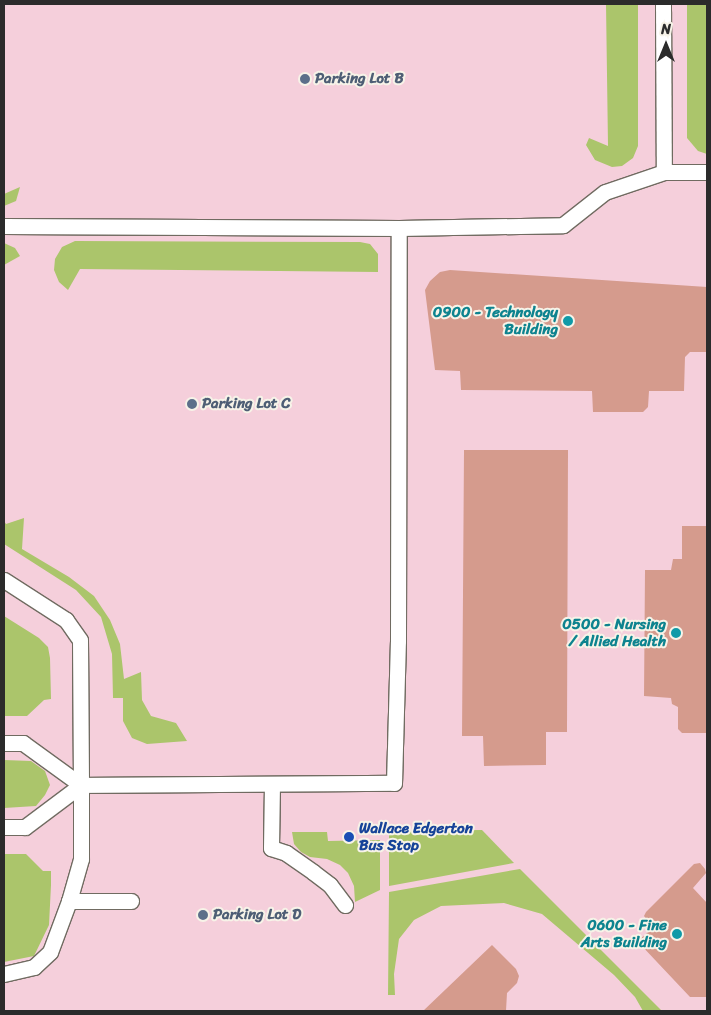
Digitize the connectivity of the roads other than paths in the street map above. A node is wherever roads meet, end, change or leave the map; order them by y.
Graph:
1 (663, 4) edge
2 (664, 172) junction
3 (707, 172) edge
4 (4, 226) edge
5 (399, 228) junction
6 (4, 580) edge
7 (4, 743) edge
8 (272, 784) junction
9 (81, 785) junction
10 (4, 827) edge
11 (69, 901) junction
12 (132, 901) dead end
13 (345, 905) dead end
14 (4, 974) edge

1 - 2 lane
2 - 3 lane
2 - 5 lane
4 - 5 lane
5 - 8 lane
6 - 9 lane
7 - 9 lane
8 - 9 lane
8 - 13 lane
9 - 10 lane
9 - 11 lane
11 - 12 lane
11 - 14 lane

